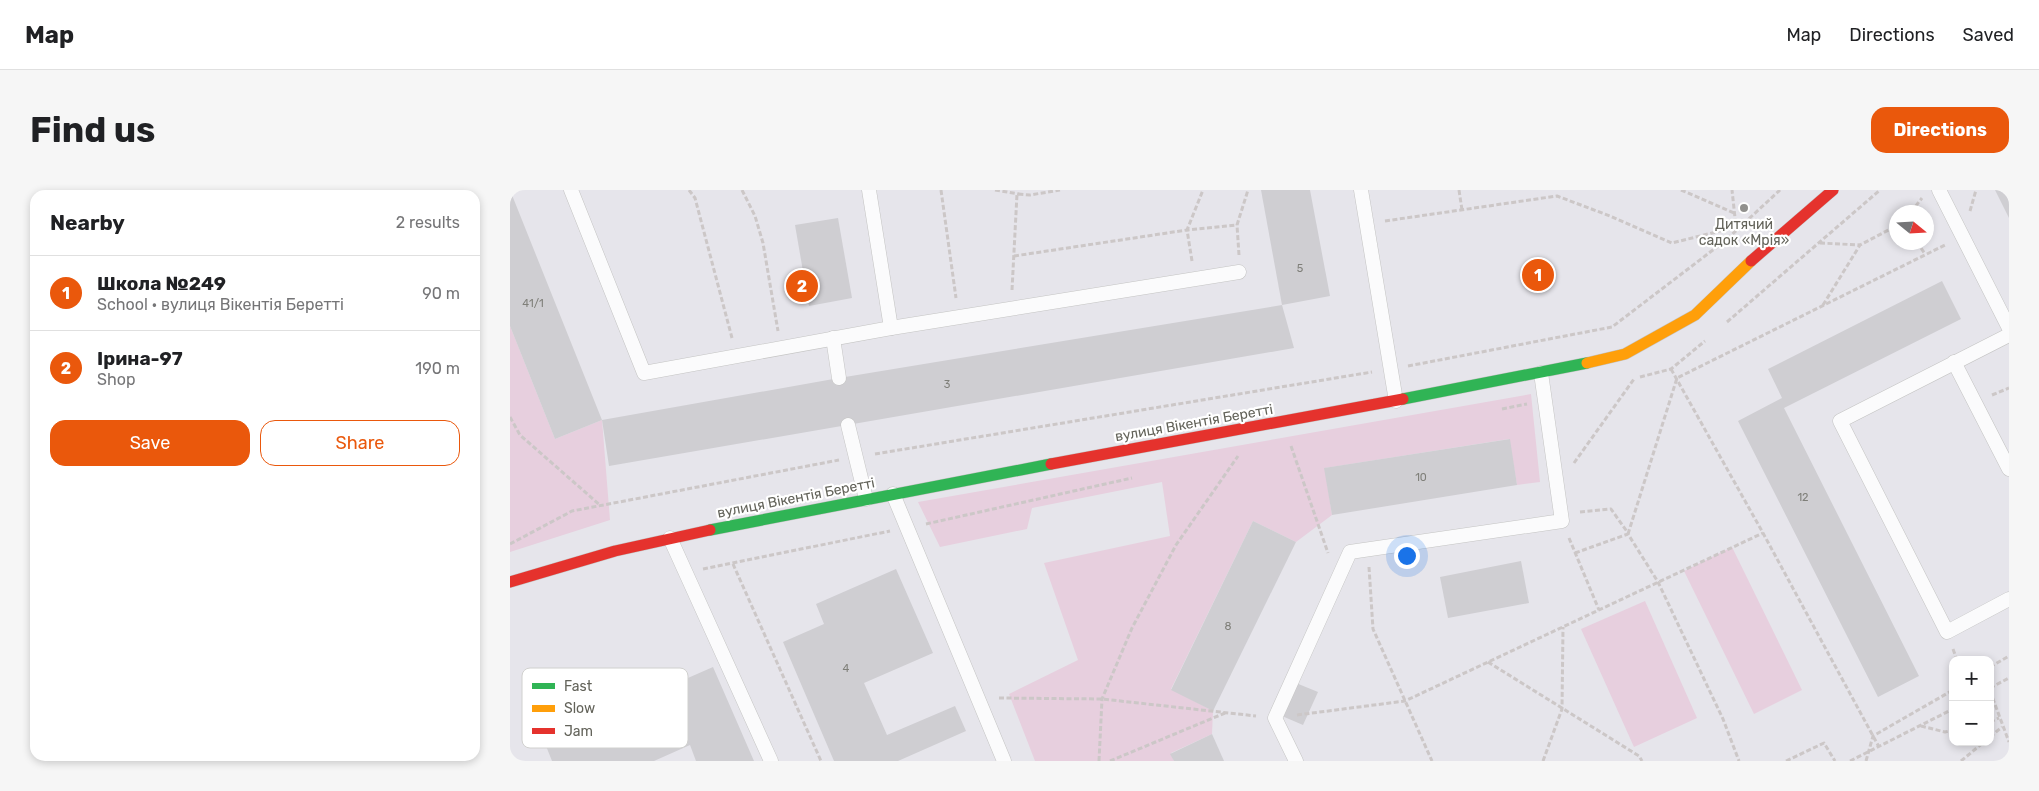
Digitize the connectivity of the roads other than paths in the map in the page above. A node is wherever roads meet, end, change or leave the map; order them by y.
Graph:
1 (571, 190) edge
2 (869, 190) edge
3 (1361, 190) edge
4 (1832, 190) edge
5 (1938, 190) edge
6 (1239, 272) road end
7 (891, 328) junction
8 (2009, 328) edge
9 (2009, 335) edge
10 (833, 338) junction
11 (1954, 362) junction
12 (1541, 373) junction
13 (839, 378) dead end
14 (1396, 401) junction
15 (848, 425) dead end
16 (2009, 469) edge
17 (893, 494) junction
18 (866, 499) junction
19 (670, 538) junction
20 (510, 582) edge
21 (2009, 599) edge
22 (771, 761) edge
23 (1004, 761) edge
24 (1296, 761) edge

1 - 10 lane
2 - 7 lane
3 - 14 lane
4 - 12 street, вулиця Вікентія Беретті
5 - 8 lane
6 - 7 lane
7 - 10 lane
9 - 11 lane
10 - 13 lane
11 - 16 lane
11 - 21 lane
12 - 14 street, вулиця Вікентія Беретті
12 - 24 lane
14 - 17 street, вулиця Вікентія Беретті
15 - 18 lane
17 - 18 street, вулиця Вікентія Беретті
17 - 23 lane
18 - 19 street, вулиця Вікентія Беретті
19 - 20 street, вулиця Вікентія Беретті
19 - 22 lane

